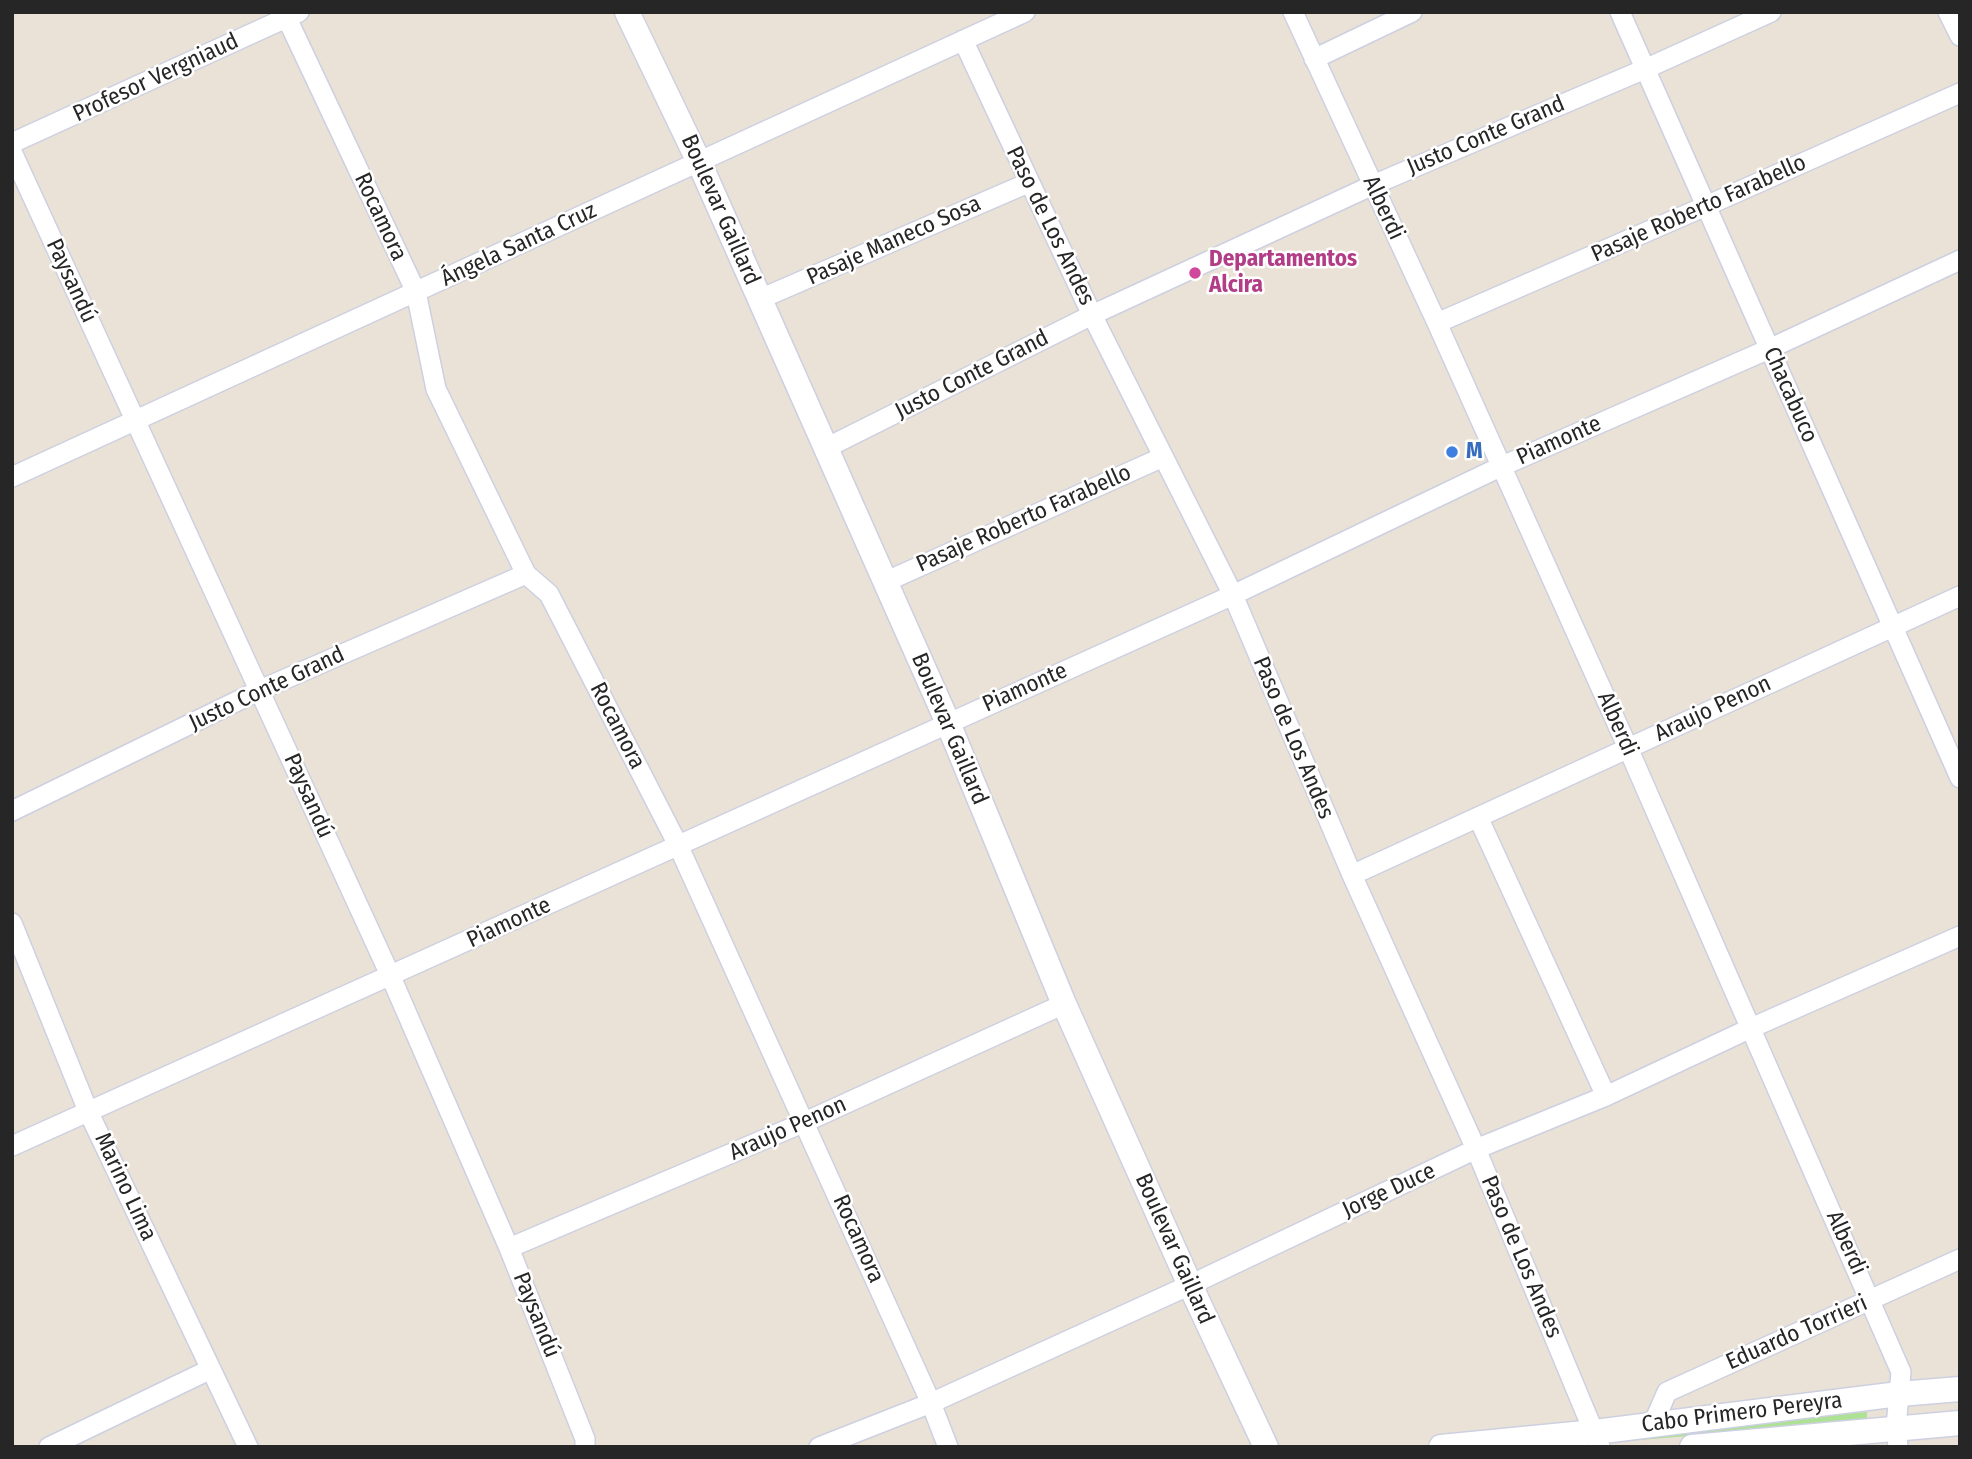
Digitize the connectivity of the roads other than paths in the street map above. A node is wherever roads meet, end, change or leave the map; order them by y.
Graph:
1 (627, 12) edge
2 (1025, 12) edge
3 (1293, 12) edge
4 (1412, 12) edge
5 (1620, 12) edge
6 (1771, 12) edge
7 (1948, 12) edge
8 (290, 14) edge
9 (1960, 36) edge
10 (963, 40) junction
11 (1314, 59) junction
12 (1645, 69) junction
13 (1960, 93) edge
14 (12, 143) edge
15 (12, 152) edge
16 (699, 162) junction
17 (1028, 183) junction
18 (1373, 185) junction
19 (1706, 206) junction
20 (1960, 260) edge
21 (416, 292) junction
22 (760, 299) junction
23 (1092, 315) junction
24 (1437, 323) junction
25 (1769, 349) junction
26 (135, 421) junction
27 (826, 448) junction
28 (1163, 457) junction
29 (1500, 467) junction
30 (12, 477) edge
31 (526, 574) junction
32 (885, 582) junction
33 (1233, 595) junction
34 (1960, 596) edge
35 (1893, 627) junction
36 (260, 690) junction
37 (948, 723) junction
38 (1629, 748) junction
39 (1960, 778) edge
40 (12, 811) edge
41 (1478, 817) junction
42 (678, 845) junction
43 (1352, 875) junction
44 (12, 923) edge
45 (1960, 936) edge
46 (391, 977) junction
47 (1064, 1004) junction
48 (1751, 1028) junction
49 (1606, 1096) junction
50 (88, 1111) junction
51 (805, 1122) junction
52 (12, 1146) edge
53 (1476, 1149) junction
54 (509, 1248) junction
55 (1960, 1259) edge
56 (1190, 1285) junction
57 (1870, 1300) junction
58 (211, 1369) junction
59 (1960, 1389) edge
60 (1899, 1394) junction
61 (932, 1403) junction
62 (1960, 1423) edge
63 (1653, 1424) junction
64 (1897, 1437) edge
65 (1597, 1439) edge
66 (49, 1447) edge
67 (248, 1447) edge
68 (585, 1447) edge
69 (819, 1447) edge
70 (948, 1447) edge
71 (1266, 1447) edge
72 (1441, 1447) edge
73 (1692, 1447) edge

1 - 16 street, Boulevar Gaillard
2 - 10 street, Ángela Santa Cruz
3 - 11 street, Alberdi
4 - 11 street
5 - 12 street, Chacabuco
6 - 12 street, Justo Conte Grand
7 - 9 street
8 - 14 street, Profesor Vergniaud
8 - 21 street, Rocamora
10 - 16 street, Ángela Santa Cruz
10 - 17 street, Paso de Los Andes
11 - 18 street, Alberdi
12 - 18 street, Justo Conte Grand
12 - 19 street, Chacabuco
13 - 19 street, Pasaje Roberto Farabello
15 - 26 street, Paysandú
16 - 21 street, Ángela Santa Cruz
16 - 22 street, Boulevar Gaillard
17 - 22 street, Pasaje Maneco Sosa
17 - 23 street, Paso de Los Andes
18 - 23 street, Justo Conte Grand
18 - 24 street, Alberdi
19 - 24 street, Pasaje Roberto Farabello
19 - 25 street, Chacabuco
20 - 25 street, Piamonte
21 - 26 street, Ángela Santa Cruz
21 - 31 street, Rocamora
22 - 27 street, Boulevar Gaillard
23 - 27 street, Justo Conte Grand
23 - 28 street, Paso de Los Andes
24 - 29 street, Alberdi
25 - 29 street, Piamonte
25 - 35 street, Chacabuco
26 - 30 street, Ángela Santa Cruz
26 - 36 street, Paysandú
27 - 32 street, Boulevar Gaillard
28 - 32 street, Pasaje Roberto Farabello
28 - 33 street, Paso de Los Andes
29 - 33 street, Piamonte
29 - 38 street, Alberdi
31 - 36 street, Justo Conte Grand
31 - 42 street, Rocamora
32 - 37 street, Boulevar Gaillard
33 - 37 street, Piamonte
33 - 43 street, Paso de Los Andes
34 - 35 street, Araujo Penon
35 - 38 street, Araujo Penon
35 - 39 street, Chacabuco
36 - 40 street, Justo Conte Grand
36 - 46 street, Paysandú
37 - 42 street, Piamonte
37 - 47 street, Boulevar Gaillard
38 - 41 street, Araujo Penon
38 - 48 street, Alberdi
41 - 43 street, Araujo Penon
41 - 49 street
42 - 46 street, Piamonte
42 - 51 street, Rocamora
43 - 53 street, Paso de Los Andes
44 - 50 street, Marino Lima
45 - 48 street, Jorge Duce
46 - 50 street, Piamonte
46 - 54 street, Paysandú
47 - 51 street, Araujo Penon
47 - 56 street, Boulevar Gaillard
48 - 49 street, Jorge Duce
48 - 57 street, Alberdi
49 - 53 street, Jorge Duce
50 - 52 street, Piamonte
50 - 58 street, Marino Lima
51 - 54 street, Araujo Penon
51 - 61 street, Rocamora
53 - 56 street, Jorge Duce
53 - 65 street, Paso de Los Andes
54 - 68 street, Paysandú
55 - 57 street, Eduardo Torrieri
56 - 61 street, Jorge Duce
56 - 71 street, Boulevar Gaillard
57 - 60 street, Alberdi
57 - 63 street, Eduardo Torrieri
58 - 66 street
58 - 67 street, Marino Lima
59 - 60 street, Cabo Primero Pereyra
60 - 63 street, Cabo Primero Pereyra
60 - 64 street, Alberdi
61 - 69 street, Jorge Duce
61 - 70 street, Rocamora
62 - 64 street, Cabo Primero Pereyra
63 - 65 street, Cabo Primero Pereyra
64 - 73 street, Cabo Primero Pereyra
65 - 72 street, Cabo Primero Pereyra

